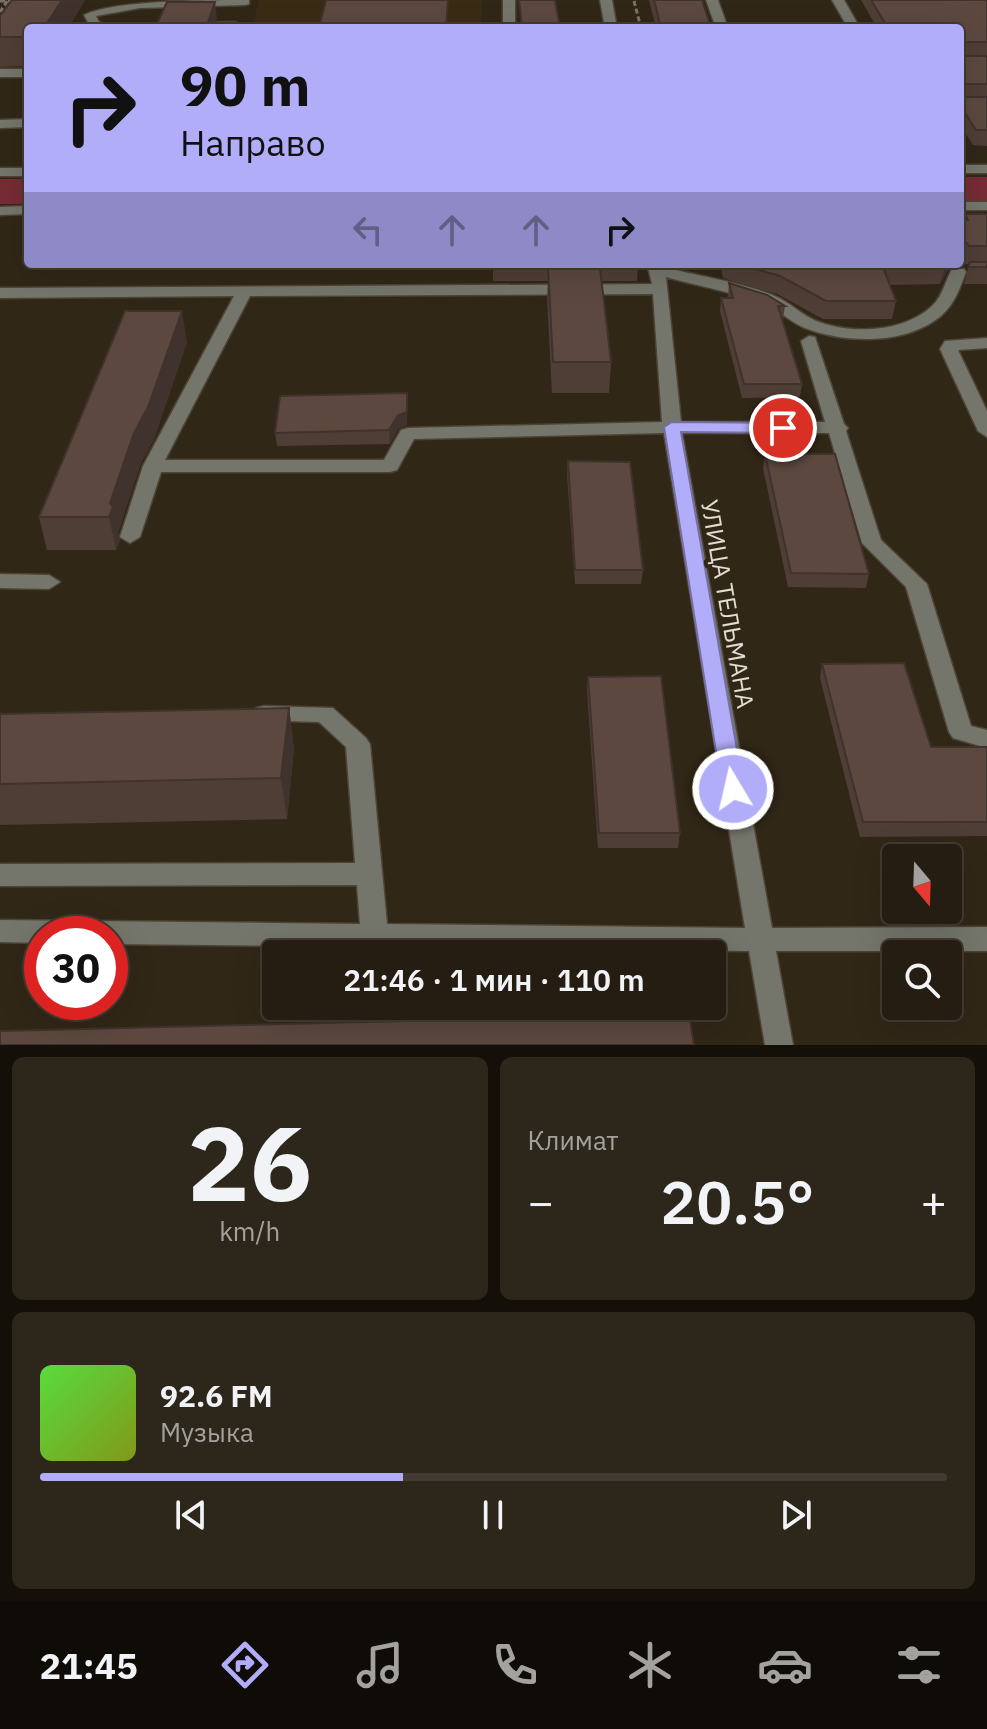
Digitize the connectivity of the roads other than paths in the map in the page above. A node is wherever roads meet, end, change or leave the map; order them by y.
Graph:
1 (509, 0) edge
2 (606, 0) edge
3 (712, 0) edge
4 (838, 0) edge
5 (245, 1) edge
6 (160, 2) edge
7 (102, 4) edge
8 (234, 21) edge
9 (90, 24) edge
10 (151, 24) edge
11 (184, 24) edge
12 (509, 24) edge
13 (610, 24) edge
14 (721, 24) edge
15 (852, 24) edge
16 (0, 73) edge
17 (24, 73) edge
18 (24, 123) edge
19 (0, 124) edge
20 (964, 169) edge
21 (987, 169) edge
22 (0, 172) edge
23 (24, 172) edge
24 (964, 206) edge
25 (987, 206) edge
26 (24, 210) edge
27 (0, 211) edge
28 (962, 269) edge
29 (657, 274) edge
30 (244, 292) junction
31 (0, 293) edge
32 (809, 341) dead end
33 (987, 343) edge
34 (672, 427) junction
35 (839, 428) junction
36 (987, 431) edge
37 (153, 466) junction
38 (130, 537) dead end
39 (0, 581) edge
40 (49, 582) dead end
41 (248, 714) edge
42 (987, 739) edge
43 (369, 874) junction
44 (0, 875) edge
45 (0, 931) edge
46 (374, 934) junction
47 (987, 939) edge
48 (759, 940) junction
49 (779, 1045) edge

1 - 12 street
2 - 13 street
3 - 14 street
4 - 15 street
5 - 6 street
5 - 8 street
6 - 7 street
6 - 10 street
7 - 9 street
8 - 11 street
16 - 17 street
18 - 19 street
20 - 21 street
22 - 23 street
24 - 25 street
26 - 27 street
28 - 29 street
29 - 30 street
29 - 34 street, УЛИЦА ТЕЛЬМАНА
30 - 31 street
30 - 37 street
32 - 35 street
33 - 36 street
34 - 35 street
34 - 37 street
34 - 48 street, УЛИЦА ТЕЛЬМАНА
35 - 42 street
37 - 38 street
39 - 40 street
41 - 43 street
43 - 44 street
43 - 46 street
45 - 46 street
46 - 48 street
47 - 48 street
48 - 49 street, УЛИЦА ТЕЛЬМАНА

